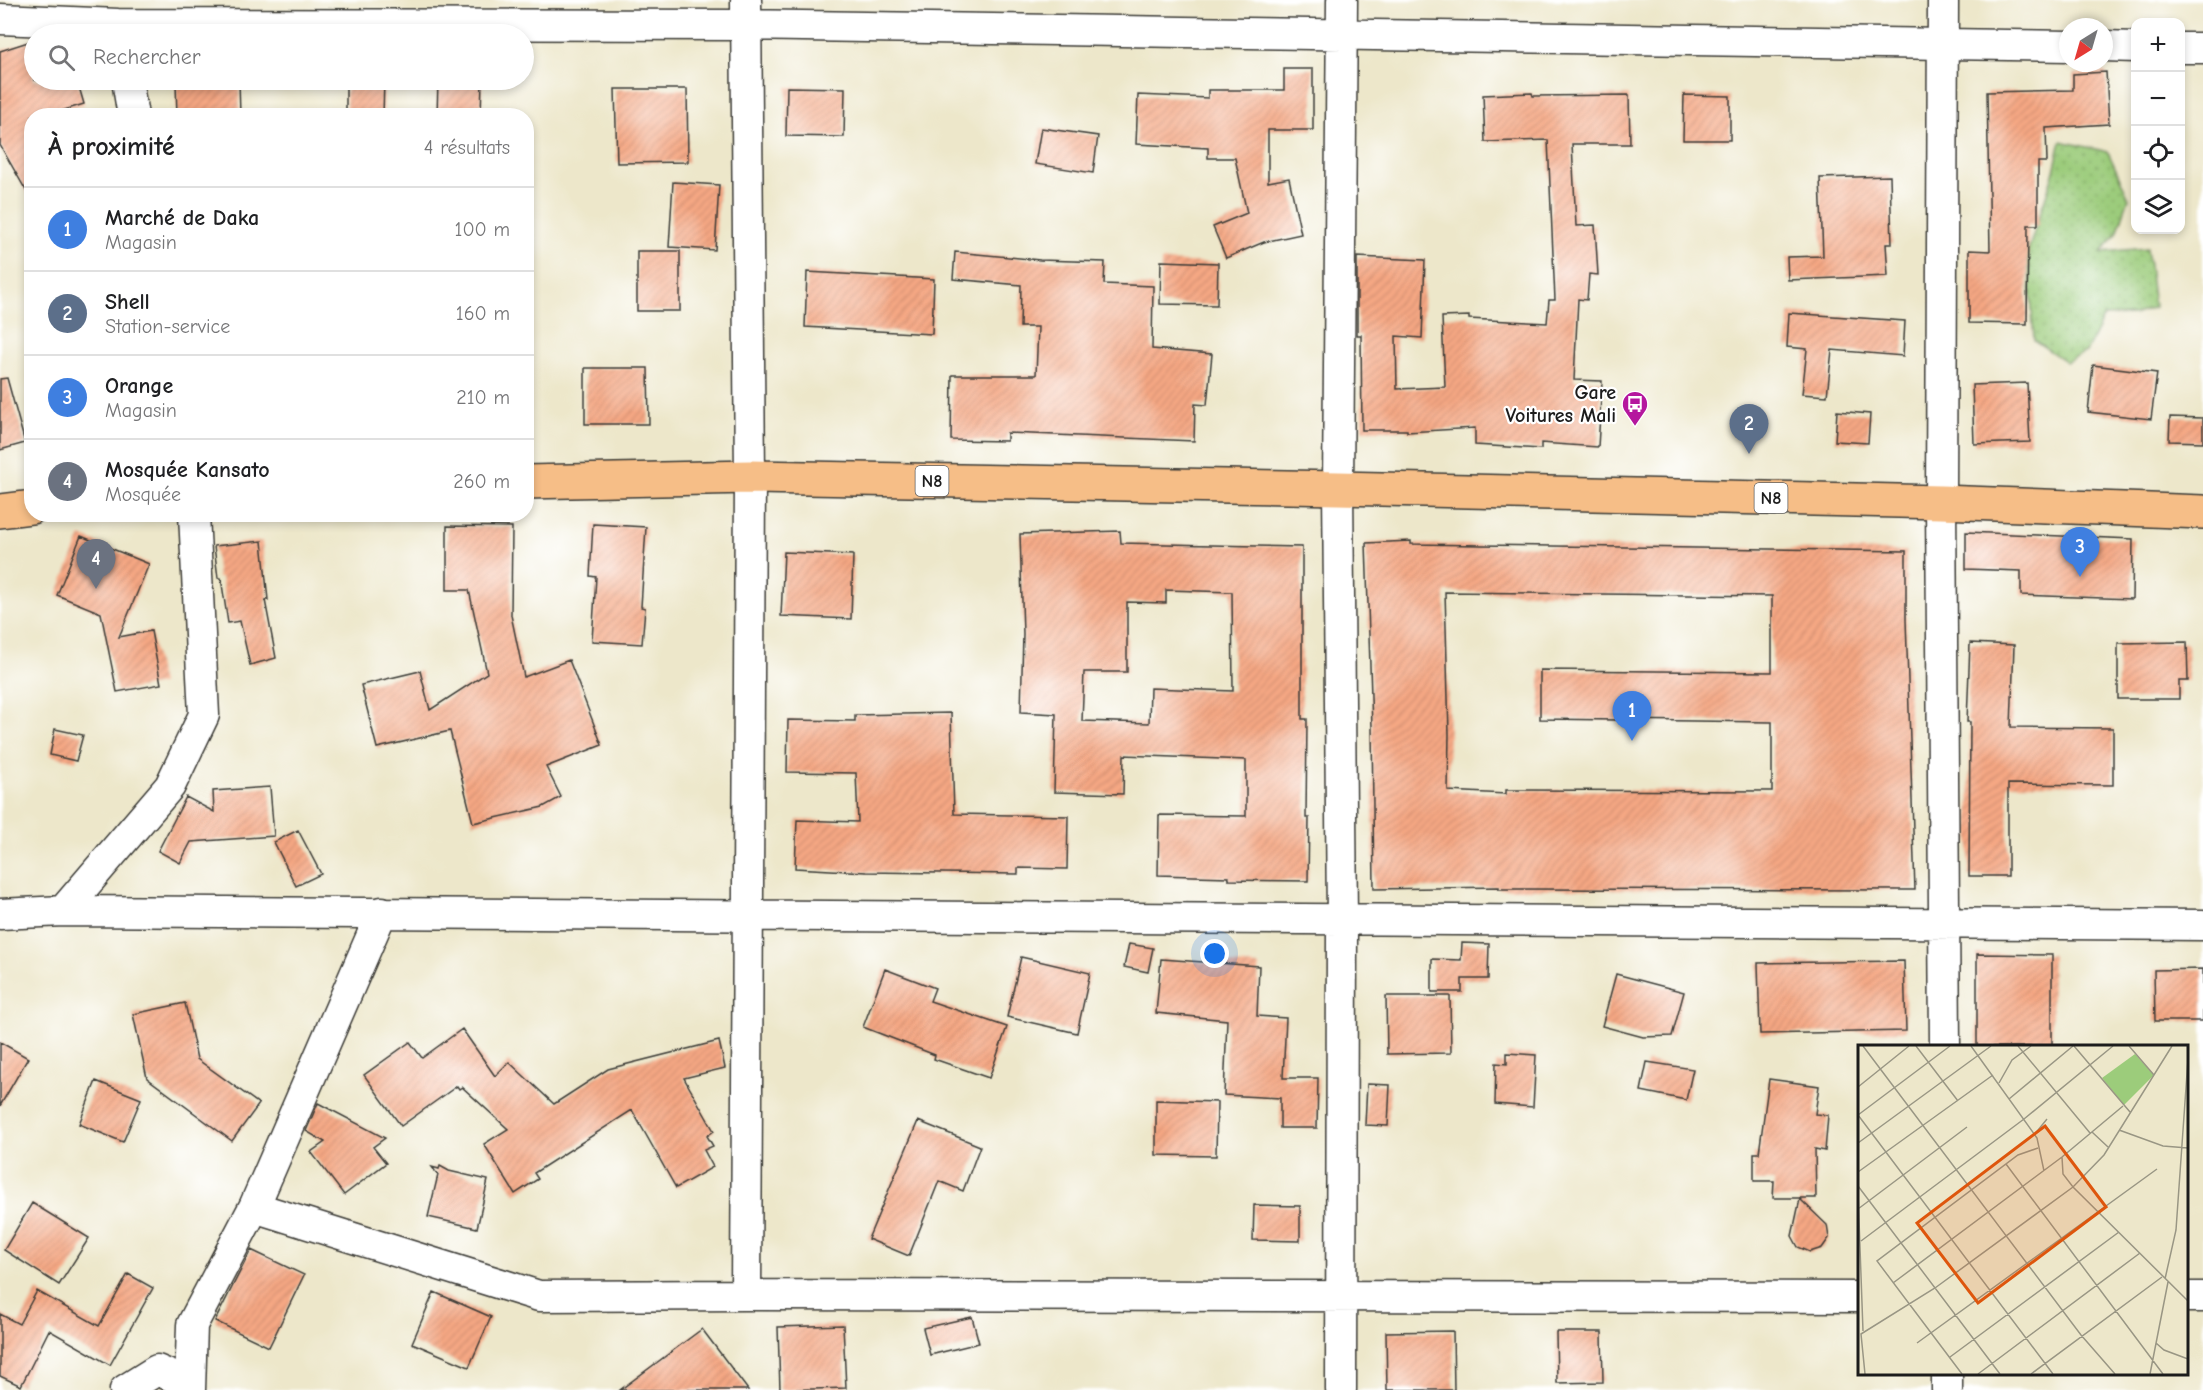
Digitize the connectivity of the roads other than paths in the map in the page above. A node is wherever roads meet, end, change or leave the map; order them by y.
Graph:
1 (1342, 0) edge
2 (1943, 0) edge
3 (746, 13) edge
4 (0, 19) edge
5 (118, 19) edge
6 (1342, 34) junction
7 (1943, 44) junction
8 (2059, 46) edge
9 (2113, 46) edge
10 (2131, 47) edge
11 (2185, 48) edge
12 (2203, 48) edge
13 (129, 90) edge
14 (132, 108) edge
15 (750, 477) junction
16 (534, 482) edge
17 (1338, 488) junction
18 (1941, 502) junction
19 (24, 508) edge
20 (0, 511) edge
21 (2203, 512) edge
22 (194, 522) edge
23 (63, 910) junction
24 (382, 912) junction
25 (0, 914) edge
26 (748, 915) junction
27 (1342, 919) junction
28 (1944, 923) junction
29 (2203, 925) edge
30 (1945, 1045) edge
31 (254, 1207) junction
32 (746, 1295) junction
33 (1341, 1297) junction
34 (1858, 1297) edge
35 (190, 1387) edge
36 (125, 1390) edge
37 (1341, 1390) edge

1 - 6 street
2 - 7 street
3 - 5 street
3 - 6 street
3 - 15 street
4 - 5 street
6 - 7 street
6 - 17 street
7 - 8 street
7 - 18 street
9 - 10 street
11 - 12 street
13 - 14 street
15 - 16 main road, N8
15 - 17 main road, N8
15 - 26 street
17 - 18 main road, N8
17 - 27 street
18 - 21 main road, N8
18 - 28 street
19 - 20 main road
22 - 23 street
23 - 24 street
23 - 25 street
24 - 26 street
24 - 31 street
26 - 27 street
26 - 32 street
27 - 28 street
27 - 33 street
28 - 29 street
28 - 30 street
31 - 32 street
31 - 35 street
32 - 33 street
33 - 34 street
33 - 37 street
35 - 36 street

